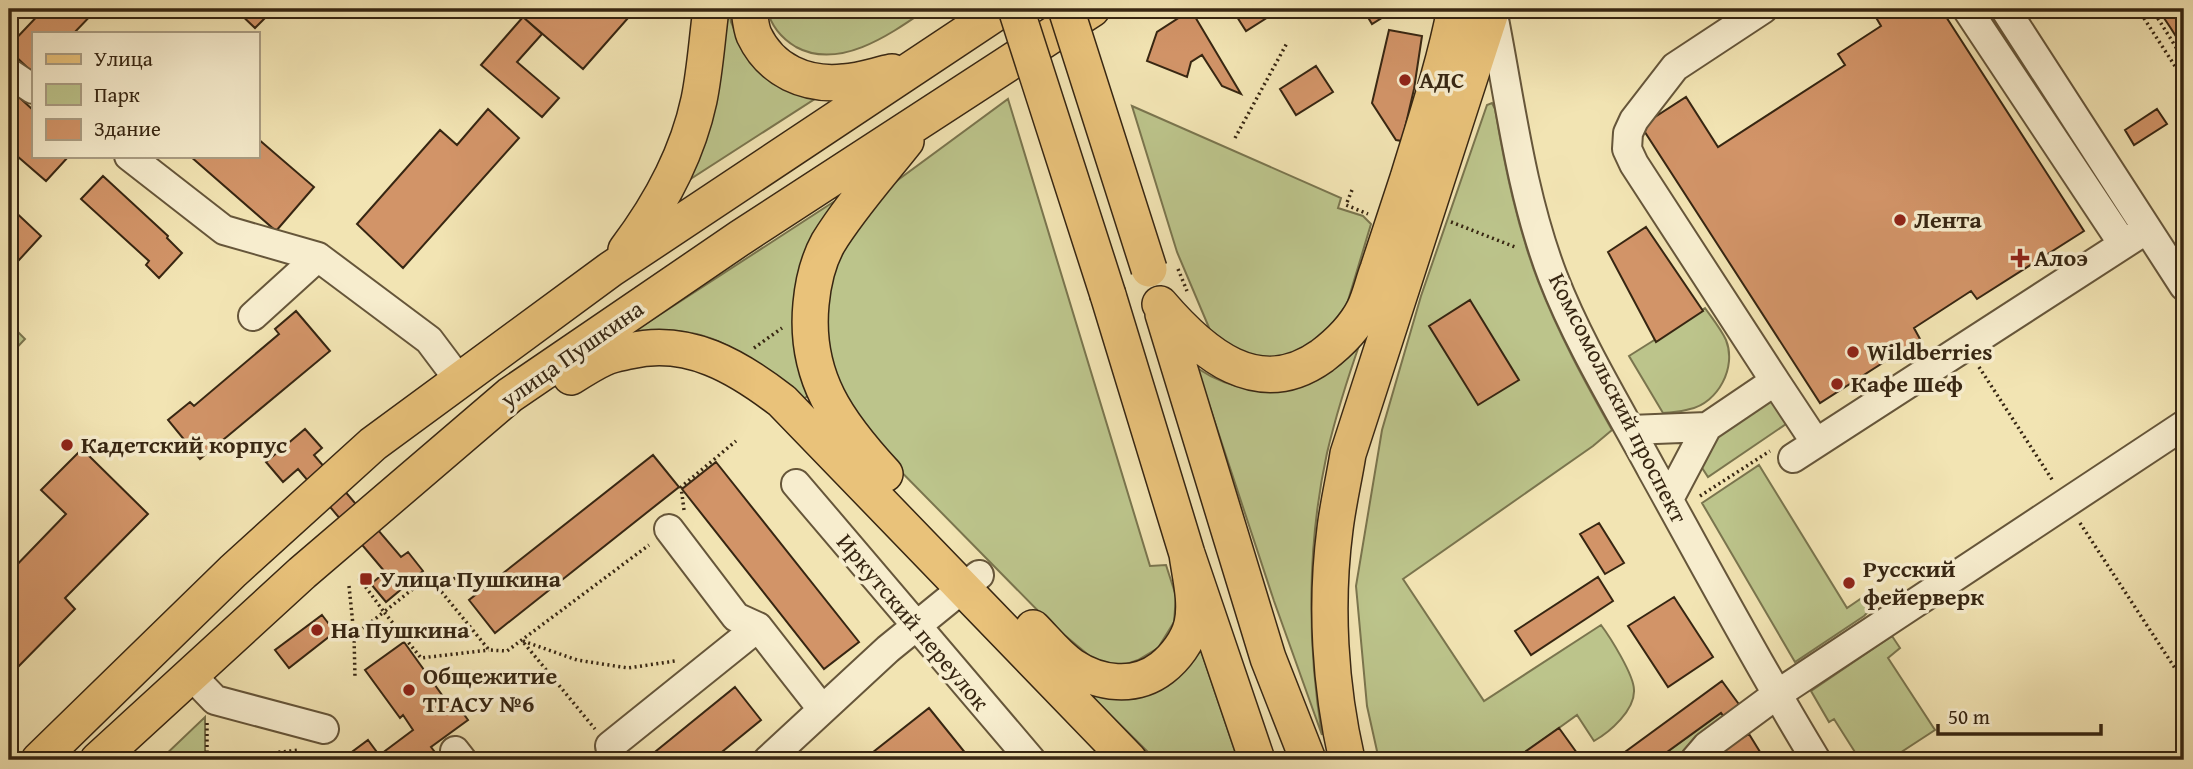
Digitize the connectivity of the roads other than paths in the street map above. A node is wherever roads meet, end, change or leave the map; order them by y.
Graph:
1 (711, 9) edge
2 (749, 9) edge
3 (1002, 9) edge
4 (1016, 9) edge
5 (1066, 9) edge
6 (1092, 9) edge
7 (1454, 9) edge
8 (1492, 9) edge
9 (1763, 9) edge
10 (1967, 9) edge
11 (2005, 9) edge
12 (913, 67) junction
13 (9, 73) edge
14 (32, 88) edge
15 (926, 117) junction
16 (131, 158) edge
17 (2147, 229) junction
18 (2123, 244) junction
19 (318, 257) junction
20 (611, 269) junction
21 (2184, 286) edge
22 (1174, 298) junction
23 (253, 316) dead end
24 (459, 380) junction
25 (1775, 381) junction
26 (2184, 425) edge
27 (1707, 427) junction
28 (1630, 429) junction
29 (406, 482) junction
30 (796, 484) dead end
31 (1682, 499) junction
32 (670, 529) road end
33 (1187, 554) junction
34 (971, 581) junction
35 (915, 626) junction
36 (758, 627) junction
37 (191, 675) junction
38 (1776, 695) junction
39 (822, 709) junction
40 (317, 739) road end
41 (610, 746) road end
42 (39, 760) edge
43 (98, 760) edge
44 (768, 760) edge
45 (1031, 760) edge
46 (1129, 760) edge
47 (1257, 760) edge
48 (1308, 760) edge
49 (1347, 760) edge
50 (1695, 760) edge
51 (1816, 760) edge

1 - 20 main road
2 - 12 main road
3 - 12 main road, улица Пушкина
4 - 33 main road, bridge
5 - 22 main road, bridge
6 - 15 main road, улица Пушкина
7 - 22 main road
8 - 28 street, Комсомольский проспект
8 - 49 main road
9 - 25 street
10 - 18 street
11 - 17 street
12 - 20 main road, улица Пушкина
13 - 14 street
15 - 29 main road, улица Пушкина
15 - 34 main road
16 - 19 street
17 - 18 street
17 - 21 street
18 - 25 street
19 - 23 street
19 - 24 street
20 - 24 main road, улица Пушкина
22 - 48 main road
24 - 42 main road, улица Пушкина
25 - 27 street
26 - 38 street
27 - 28 street
27 - 31 street
28 - 31 street, Комсомольский проспект
29 - 34 main road
29 - 37 main road, улица Пушкина
30 - 35 street, Иркутский переулок
31 - 38 street, Комсомольский проспект
32 - 36 street
33 - 34 main road
33 - 47 main road
34 - 35 street
34 - 46 main road
35 - 39 street
35 - 45 street, Иркутский переулок
36 - 39 street
36 - 41 street
37 - 40 street
37 - 43 main road, улица Пушкина
38 - 50 street
38 - 51 street, Комсомольский проспект
39 - 44 street

